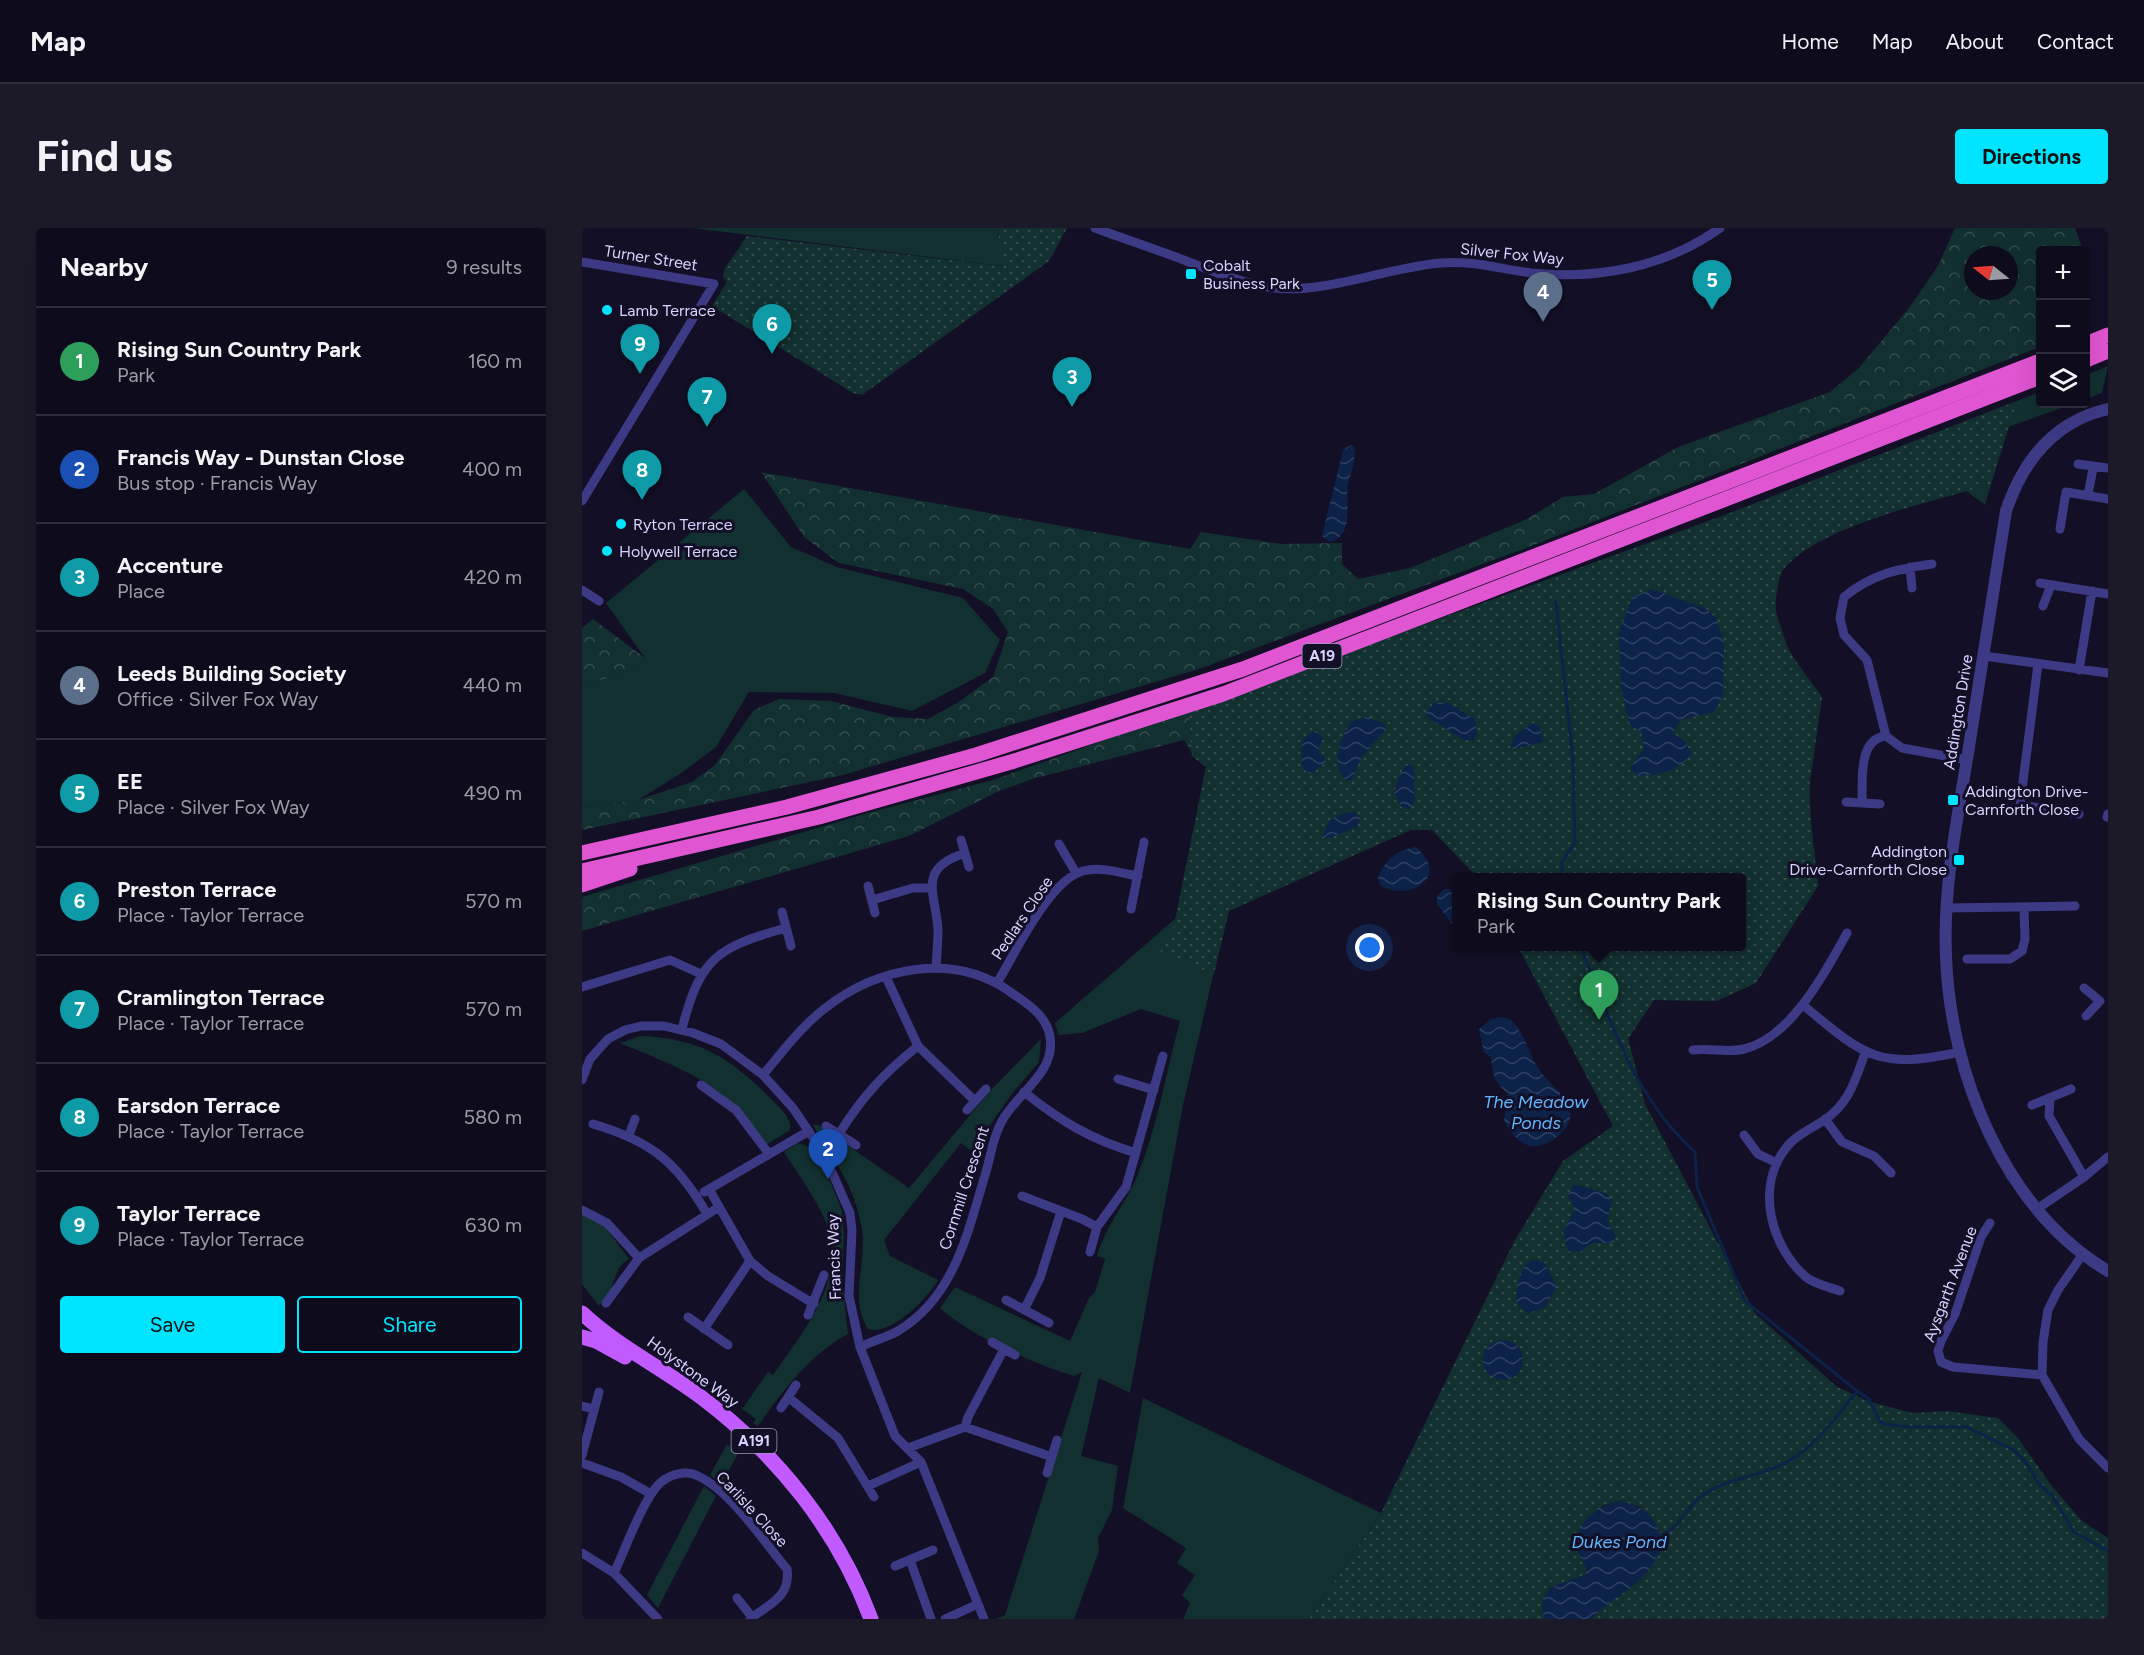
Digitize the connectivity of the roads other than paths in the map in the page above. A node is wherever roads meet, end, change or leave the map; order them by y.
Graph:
1 (1095, 228) edge
2 (1720, 228) edge
3 (582, 262) edge
4 (2108, 335) edge
5 (2090, 342) edge
6 (2108, 351) edge
7 (2090, 358) edge
8 (2036, 363) edge
9 (2036, 379) edge
10 (2108, 410) edge
11 (2078, 464) dead end
12 (2092, 468) junction
13 (2108, 468) edge
14 (2088, 495) junction
15 (2108, 499) edge
16 (582, 501) edge
17 (2060, 529) dead end
18 (1932, 564) dead end
19 (1910, 567) junction
20 (2040, 583) dead end
21 (2051, 585) junction
22 (1912, 588) dead end
23 (582, 590) edge
24 (2092, 591) junction
25 (2108, 594) edge
26 (599, 601) dead end
27 (2043, 606) dead end
28 (1984, 656) junction
29 (2038, 664) junction
30 (2079, 670) junction
31 (2108, 673) edge
32 (1886, 736) junction
33 (1967, 759) junction
34 (1846, 802) dead end
35 (1862, 803) junction
36 (1880, 804) dead end
37 (2079, 814) dead end
38 (961, 840) dead end
39 (1144, 842) dead end
40 (1059, 844) dead end
41 (586, 851) edge
42 (677, 851) junction
43 (965, 853) junction
44 (969, 867) dead end
45 (582, 871) edge
46 (1076, 873) junction
47 (1138, 876) junction
48 (582, 885) edge
49 (868, 886) dead end
50 (930, 888) junction
51 (872, 900) junction
52 (2064, 906) junction
53 (2075, 906) dead end
54 (2024, 907) junction
55 (1946, 908) junction
56 (1131, 909) dead end
57 (782, 912) dead end
58 (875, 913) dead end
59 (2064, 918) dead end
60 (786, 928) junction
61 (1847, 933) dead end
62 (792, 946) dead end
63 (1967, 959) dead end
64 (936, 967) junction
65 (701, 974) junction
66 (886, 977) junction
67 (997, 983) junction
68 (582, 987) edge
69 (2084, 988) dead end
70 (2104, 1002) edge
71 (1803, 1005) junction
72 (2086, 1016) dead end
73 (682, 1029) junction
74 (918, 1046) junction
75 (1694, 1050) dead end
76 (1960, 1052) junction
77 (1864, 1053) junction
78 (1163, 1056) dead end
79 (763, 1075) junction
80 (1118, 1079) dead end
81 (582, 1080) edge
82 (701, 1085) dead end
83 (986, 1089) dead end
84 (2071, 1089) dead end
85 (1154, 1090) junction
86 (1024, 1092) junction
87 (2050, 1098) junction
88 (975, 1101) junction
89 (2032, 1105) dead end
90 (968, 1110) dead end
91 (635, 1119) dead end
92 (1825, 1119) junction
93 (592, 1124) dead end
94 (826, 1126) dead end
95 (809, 1131) junction
96 (839, 1134) junction
97 (629, 1135) junction
98 (1744, 1135) dead end
99 (856, 1145) dead end
100 (1136, 1153) junction
101 (769, 1154) junction
102 (2108, 1157) edge
103 (1777, 1163) junction
104 (1891, 1173) dead end
105 (2084, 1177) junction
106 (708, 1189) junction
107 (696, 1196) junction
108 (1023, 1196) dead end
109 (719, 1207) junction
110 (2037, 1209) junction
111 (582, 1210) edge
112 (1061, 1211) junction
113 (707, 1214) junction
114 (1990, 1223) dead end
115 (1097, 1227) junction
116 (1090, 1252) dead end
117 (2083, 1254) junction
118 (639, 1258) junction
119 (750, 1261) junction
120 (2108, 1271) edge
121 (824, 1275) dead end
122 (1840, 1291) dead end
123 (1006, 1300) dead end
124 (606, 1303) dead end
125 (814, 1304) junction
126 (1024, 1310) junction
127 (582, 1312) edge
128 (808, 1315) dead end
129 (688, 1317) dead end
130 (1049, 1323) dead end
131 (704, 1329) junction
132 (582, 1337) edge
133 (992, 1342) dead end
134 (728, 1345) dead end
135 (860, 1347) junction
136 (1004, 1348) junction
137 (1015, 1355) dead end
138 (2042, 1375) junction
139 (796, 1385) dead end
140 (599, 1392) dead end
141 (788, 1397) junction
142 (582, 1406) edge
143 (781, 1408) dead end
144 (594, 1409) junction
145 (965, 1427) junction
146 (1057, 1440) dead end
147 (908, 1448) junction
148 (582, 1455) edge
149 (1052, 1457) junction
150 (921, 1462) junction
151 (582, 1463) edge
152 (2108, 1468) edge
153 (1047, 1473) dead end
154 (868, 1486) junction
155 (651, 1494) junction
156 (874, 1497) dead end
157 (933, 1550) dead end
158 (582, 1553) edge
159 (910, 1560) junction
160 (895, 1566) dead end
161 (614, 1573) junction
162 (737, 1599) dead end
163 (978, 1604) junction
164 (751, 1618) edge
165 (658, 1619) edge
166 (864, 1619) edge
167 (871, 1619) edge
168 (932, 1619) edge
169 (945, 1619) edge
170 (984, 1619) edge

1 - 2 street, Silver Fox Way
3 - 16 street, Turner Street
4 - 5 highway
6 - 7 highway
8 - 41 highway, A19
9 - 42 highway, A19
10 - 28 street, Addington Drive
11 - 12 street
12 - 13 street
12 - 14 street
14 - 15 street
14 - 17 street
18 - 19 street
19 - 22 street
19 - 32 street
20 - 21 street
21 - 24 street
21 - 27 street
23 - 26 street
24 - 25 street
24 - 30 street
28 - 29 street
28 - 33 street, Addington Drive
29 - 30 street
29 - 37 street
30 - 31 street
32 - 33 street
32 - 35 street
33 - 55 street, Addington Drive
34 - 35 street
35 - 36 street
38 - 43 street
39 - 47 street
40 - 46 street, Pedlars Close
42 - 45 highway, A19
42 - 48 highway
43 - 44 street
43 - 50 street
46 - 47 street, Pedlars Close
46 - 67 street, Pedlars Close
47 - 56 street
49 - 51 street
50 - 51 street
50 - 64 street
51 - 58 street
52 - 53 street
52 - 54 street
52 - 59 street
54 - 55 street
54 - 63 street
55 - 76 street, Addington Drive
57 - 60 street
60 - 62 street
60 - 65 street
61 - 71 street
64 - 66 street, Cornmill Crescent
64 - 67 street, Cornmill Crescent
65 - 68 street
65 - 73 street
66 - 74 street
66 - 79 street, Cornmill Crescent
67 - 86 street, Cornmill Crescent
69 - 70 street
70 - 72 street
71 - 75 street
71 - 77 street
73 - 79 street, Francis Way
73 - 81 street, Francis Way
74 - 88 street
74 - 96 street
76 - 77 street
76 - 110 street, Addington Drive
77 - 92 street
78 - 85 street
79 - 95 street, Francis Way
80 - 85 street
82 - 101 street
83 - 88 street
84 - 87 street
85 - 100 street
86 - 100 street
86 - 135 street, Cornmill Crescent
87 - 89 street
87 - 105 street
88 - 90 street
91 - 97 street
92 - 103 street
92 - 104 street
93 - 97 street
94 - 96 street
95 - 101 street
95 - 135 street, Francis Way
96 - 99 street
97 - 107 street
98 - 103 street
100 - 115 street
101 - 106 street
102 - 105 street
103 - 122 street
105 - 110 street
106 - 107 street
106 - 109 street
107 - 113 street
108 - 112 street
109 - 113 street
109 - 119 street
110 - 117 street, Addington Drive
111 - 118 street
112 - 115 street
112 - 126 street
113 - 118 street
114 - 138 street, Aysgarth Avenue
115 - 116 street
117 - 120 street, Addington Drive
117 - 138 street
118 - 124 street
119 - 125 street
119 - 131 street
121 - 125 street
123 - 126 street
125 - 128 street
126 - 130 street
127 - 167 main road, Holystone Way / A191
129 - 131 street
131 - 134 street
132 - 166 main road, Holystone Way / A191
133 - 136 street
135 - 147 street, Francis Way
136 - 137 street
136 - 145 street
138 - 152 street
139 - 141 street
140 - 144 street
141 - 143 street
141 - 154 street
142 - 144 street
144 - 148 street
145 - 147 street
145 - 149 street
146 - 149 street
147 - 150 street, Francis Way
149 - 153 street
150 - 154 street
150 - 163 street, Francis Way
151 - 155 street
154 - 156 street
155 - 161 street, Carlisle Close
155 - 164 street, Carlisle Close
157 - 159 street
158 - 161 street
159 - 160 street
159 - 168 street
161 - 165 street
162 - 164 street, Carlisle Close
163 - 169 street
163 - 170 street, Francis Way

